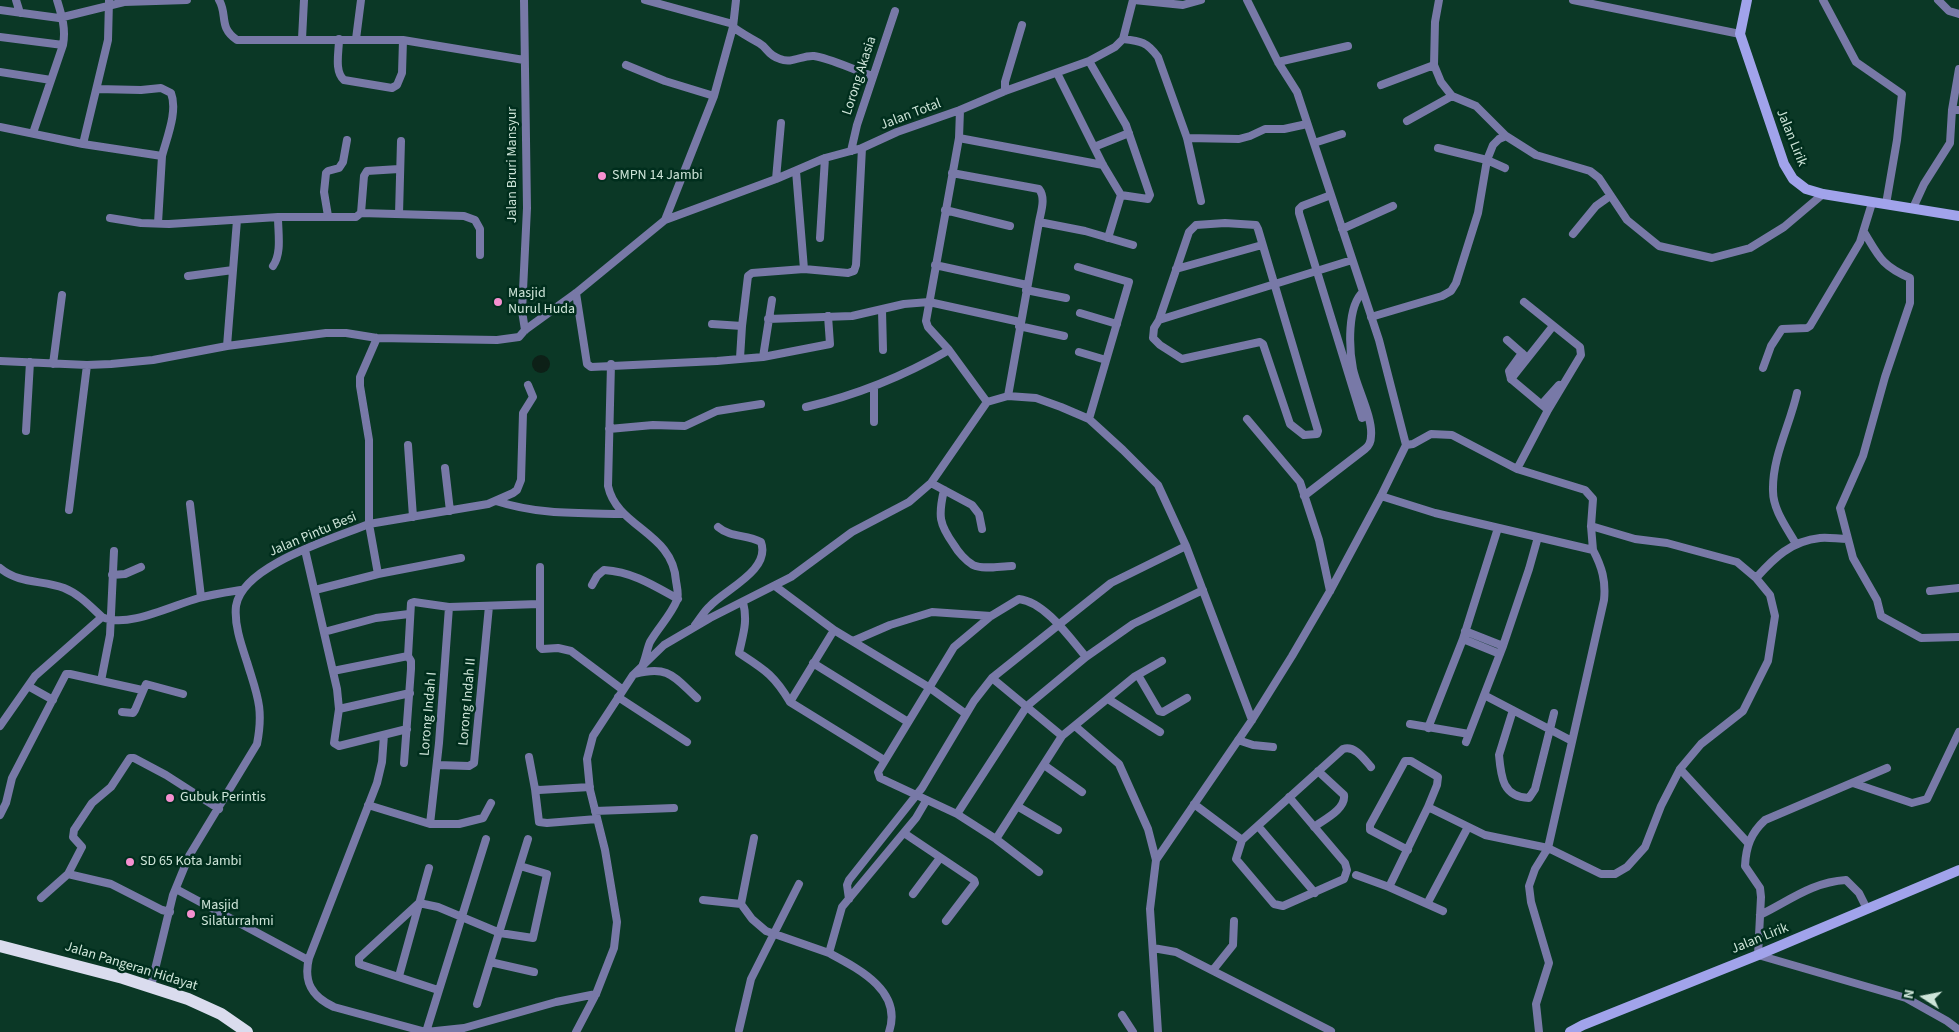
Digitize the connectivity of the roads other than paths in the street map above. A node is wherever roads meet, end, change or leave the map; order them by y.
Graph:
1 (16, 0) edge
2 (57, 0) edge
3 (187, 0) edge
4 (219, 0) edge
5 (304, 0) edge
6 (361, 0) edge
7 (524, 0) edge
8 (645, 0) edge
9 (736, 0) edge
10 (1133, 0) edge
11 (1201, 0) edge
12 (1247, 0) edge
13 (1439, 0) edge
14 (1573, 0) edge
15 (1747, 0) edge
16 (1823, 0) edge
17 (1938, 0) edge
18 (109, 3) edge
19 (0, 10) edge
20 (895, 11) dead end
21 (20, 13) junction
22 (1959, 14) edge
23 (63, 17) junction
24 (1022, 25) dead end
25 (733, 26) junction
26 (1740, 34) junction
27 (0, 36) edge
28 (302, 39) junction
29 (339, 39) junction
30 (356, 39) junction
31 (1123, 39) junction
32 (403, 40) junction
33 (63, 45) junction
34 (1348, 46) dead end
35 (524, 60) junction
36 (1088, 61) junction
37 (1278, 62) junction
38 (626, 65) dead end
39 (1434, 65) junction
40 (1959, 71) edge
41 (0, 72) edge
42 (1057, 73) junction
43 (873, 76) junction
44 (51, 80) junction
45 (1381, 85) dead end
46 (97, 89) junction
47 (1005, 90) junction
48 (714, 96) junction
49 (1452, 96) junction
50 (960, 110) junction
51 (1956, 110) edge
52 (1407, 121) dead end
53 (781, 123) dead end
54 (1307, 124) junction
55 (0, 127) edge
56 (32, 132) junction
57 (1129, 133) junction
58 (1342, 134) dead end
59 (1506, 136) junction
60 (959, 138) junction
61 (1187, 138) junction
62 (347, 140) dead end
63 (401, 141) dead end
64 (1314, 143) junction
65 (83, 144) junction
66 (1094, 147) junction
67 (862, 148) junction
68 (1438, 148) dead end
69 (851, 151) junction
70 (162, 156) junction
71 (825, 158) junction
72 (1487, 160) junction
73 (1103, 165) junction
74 (1505, 168) dead end
75 (399, 169) junction
76 (796, 171) junction
77 (952, 174) junction
78 (776, 179) junction
79 (1823, 194) junction
80 (1121, 195) junction
81 (1331, 195) junction
82 (1610, 196) junction
83 (1202, 201) dead end
84 (1872, 203) junction
85 (1886, 204) junction
86 (1393, 206) dead end
87 (1913, 208) junction
88 (945, 210) junction
89 (361, 213) junction
90 (399, 214) junction
91 (328, 216) junction
92 (1959, 216) edge
93 (278, 217) junction
94 (110, 218) dead end
95 (237, 220) junction
96 (665, 220) junction
97 (1039, 222) junction
98 (158, 223) junction
99 (1010, 226) dead end
100 (1342, 228) junction
101 (1864, 232) junction
102 (1573, 234) dead end
103 (820, 238) dead end
104 (1108, 238) junction
105 (1132, 245) dead end
106 (1262, 245) junction
107 (480, 255) dead end
108 (1352, 260) junction
109 (935, 265) junction
110 (272, 266) dead end
111 (1078, 267) dead end
112 (1176, 269) junction
113 (233, 270) junction
114 (804, 270) junction
115 (1318, 272) junction
116 (188, 276) dead end
117 (1275, 285) junction
118 (1027, 288) junction
119 (1363, 292) junction
120 (576, 293) junction
121 (62, 295) dead end
122 (1066, 298) dead end
123 (772, 300) dead end
124 (929, 302) junction
125 (1524, 302) dead end
126 (882, 310) junction
127 (1080, 313) dead end
128 (828, 316) junction
129 (1371, 318) junction
130 (768, 319) junction
131 (1159, 320) junction
132 (712, 324) dead end
133 (1020, 324) junction
134 (1117, 324) junction
135 (742, 326) junction
136 (1553, 326) junction
137 (525, 330) junction
138 (1064, 336) dead end
139 (377, 338) junction
140 (1507, 340) dead end
141 (227, 346) junction
142 (883, 350) dead end
143 (949, 350) junction
144 (1079, 352) dead end
145 (1524, 356) junction
146 (763, 357) junction
147 (740, 358) junction
148 (1106, 360) junction
149 (0, 361) edge
150 (30, 362) junction
151 (53, 364) junction
152 (611, 364) junction
153 (87, 366) junction
154 (1763, 368) dead end
155 (528, 385) dead end
156 (874, 387) junction
157 (1797, 393) dead end
158 (1008, 396) junction
159 (987, 402) junction
160 (761, 404) dead end
161 (806, 407) dead end
162 (1545, 407) junction
163 (1362, 418) dead end
164 (1088, 419) junction
165 (1247, 419) dead end
166 (874, 422) dead end
167 (609, 429) junction
168 (26, 431) dead end
169 (408, 445) dead end
170 (1406, 445) junction
171 (446, 468) dead end
172 (1517, 469) junction
173 (931, 483) junction
174 (944, 490) junction
175 (1304, 496) junction
176 (1381, 496) junction
177 (496, 501) junction
178 (190, 504) dead end
179 (69, 510) dead end
180 (450, 511) junction
181 (623, 514) junction
182 (413, 517) junction
183 (369, 524) junction
184 (1591, 526) junction
185 (718, 527) dead end
186 (1498, 528) junction
187 (982, 529) dead end
188 (1538, 537) junction
189 (1847, 539) junction
190 (1796, 544) junction
191 (1186, 546) junction
192 (305, 550) junction
193 (1593, 550) junction
194 (114, 551) dead end
195 (461, 558) dead end
196 (1012, 566) dead end
197 (141, 567) dead end
198 (540, 567) dead end
199 (0, 568) edge
200 (378, 574) junction
201 (112, 575) junction
202 (1756, 578) junction
203 (592, 585) dead end
204 (775, 586) junction
205 (1959, 588) edge
206 (241, 590) junction
207 (315, 590) junction
208 (1203, 590) junction
209 (1330, 591) junction
210 (1930, 591) dead end
211 (201, 597) junction
212 (678, 599) junction
213 (743, 602) junction
214 (539, 604) junction
215 (489, 606) junction
216 (450, 607) junction
217 (409, 614) junction
218 (991, 616) junction
219 (102, 617) junction
220 (111, 621) junction
221 (1058, 625) junction
222 (693, 628) junction
223 (834, 630) junction
224 (324, 632) junction
225 (1464, 635) junction
226 (1959, 638) edge
227 (853, 641) junction
228 (1502, 650) junction
229 (408, 656) junction
230 (1086, 657) junction
231 (1162, 661) dead end
232 (814, 663) junction
233 (643, 666) junction
234 (333, 671) junction
235 (633, 675) junction
236 (1138, 675) junction
237 (992, 678) junction
238 (101, 681) junction
239 (28, 686) junction
240 (930, 688) junction
241 (142, 690) junction
242 (623, 690) junction
243 (410, 692) junction
244 (183, 694) dead end
245 (1484, 695) junction
246 (618, 697) junction
247 (697, 698) dead end
248 (1187, 698) dead end
249 (1108, 699) junction
250 (53, 700) junction
251 (790, 702) junction
252 (1027, 706) junction
253 (339, 709) junction
254 (1512, 710) junction
255 (122, 712) dead end
256 (1554, 713) dead end
257 (966, 714) junction
258 (1252, 720) junction
259 (908, 722) junction
260 (1410, 724) dead end
261 (0, 726) edge
262 (1075, 726) junction
263 (1428, 728) junction
264 (1550, 728) junction
265 (407, 729) junction
266 (1160, 732) dead end
267 (1959, 732) edge
268 (384, 735) junction
269 (1062, 736) junction
270 (1238, 740) junction
271 (1572, 741) junction
272 (687, 742) dead end
273 (1273, 747) dead end
274 (529, 757) dead end
275 (884, 760) junction
276 (404, 763) dead end
277 (1044, 764) junction
278 (437, 765) junction
279 (1371, 767) dead end
280 (1887, 768) dead end
281 (1680, 769) junction
282 (1318, 771) junction
283 (1852, 782) junction
284 (590, 787) junction
285 (535, 788) junction
286 (1082, 792) dead end
287 (916, 796) junction
288 (1289, 798) junction
289 (926, 801) junction
290 (491, 803) dead end
291 (1194, 804) junction
292 (368, 805) junction
293 (1017, 806) junction
294 (1428, 807) junction
295 (674, 808) dead end
296 (219, 809) junction
297 (957, 814) junction
298 (596, 815) junction
299 (0, 816) edge
300 (430, 824) junction
301 (1258, 826) junction
302 (1314, 827) junction
303 (1468, 827) junction
304 (1058, 830) dead end
305 (904, 833) junction
306 (486, 838) dead end
307 (754, 838) dead end
308 (528, 839) dead end
309 (996, 839) junction
310 (1242, 840) junction
311 (1748, 843) junction
312 (1548, 848) junction
313 (1408, 850) junction
314 (940, 858) junction
315 (1156, 860) junction
316 (520, 866) junction
317 (430, 868) dead end
318 (1959, 870) edge
319 (1039, 872) dead end
320 (68, 874) junction
321 (1356, 875) dead end
322 (799, 884) dead end
323 (1389, 888) junction
324 (176, 890) junction
325 (1315, 892) junction
326 (913, 894) dead end
327 (41, 898) dead end
328 (849, 899) junction
329 (703, 900) dead end
330 (419, 903) junction
331 (741, 904) junction
332 (1428, 904) junction
333 (1867, 909) junction
334 (1443, 911) dead end
335 (170, 912) junction
336 (1760, 915) junction
337 (461, 916) junction
338 (946, 921) dead end
339 (1234, 921) dead end
340 (500, 933) junction
341 (774, 934) junction
342 (0, 946) edge
343 (1153, 948) junction
344 (828, 954) junction
345 (1758, 955) junction
346 (308, 960) junction
347 (490, 962) junction
348 (1213, 970) junction
349 (534, 972) dead end
350 (399, 976) junction
351 (151, 986) junction
352 (438, 990) junction
353 (596, 994) junction
354 (477, 1004) dead end
355 (1122, 1015) dead end
356 (739, 1030) dead end
357 (1959, 1030) edge
358 (1331, 1031) edge
359 (247, 1032) edge
360 (426, 1032) edge
361 (576, 1032) edge
362 (889, 1032) edge
363 (1133, 1032) edge
364 (1158, 1032) edge
365 (1539, 1032) edge
366 (1570, 1032) edge

1 - 21 street
2 - 23 street
3 - 18 street
4 - 28 street
5 - 28 street
6 - 30 street
7 - 35 street, Jalan Bruri Mansyur
8 - 25 street
9 - 25 street
10 - 11 street
10 - 31 street
12 - 37 street
13 - 39 street
14 - 26 street
15 - 26 main road
16 - 85 street
17 - 22 street
18 - 23 street
18 - 46 street
19 - 21 street
20 - 43 street, Lorong Akasia
21 - 23 street
23 - 33 street
24 - 47 street
25 - 43 street
25 - 48 street
26 - 79 main road, Jalan Lirik
27 - 33 street
28 - 29 street
29 - 30 street
29 - 32 street
30 - 32 street
31 - 36 street, Jalan Total
31 - 61 street
32 - 35 street
33 - 44 street
34 - 37 street
35 - 137 street, Jalan Bruri Mansyur
36 - 42 street, Jalan Total
36 - 57 street
37 - 54 street
38 - 48 street
39 - 45 street
39 - 49 street
40 - 51 street
41 - 44 street
42 - 47 street, Jalan Total
42 - 66 street
43 - 69 street, Lorong Akasia
44 - 56 street
46 - 65 street
46 - 70 street
47 - 50 street, Jalan Total
48 - 96 street
49 - 52 street
49 - 59 street
50 - 60 street
50 - 67 street, Jalan Total
51 - 87 street
53 - 78 street
54 - 61 street
54 - 64 street
55 - 56 street
56 - 65 street
57 - 66 street
57 - 80 street
58 - 64 street
59 - 72 street
59 - 82 street
60 - 73 street
60 - 77 street
61 - 83 street
62 - 91 street
63 - 75 street
64 - 81 street
65 - 70 street
66 - 73 street
67 - 69 street, Jalan Total
67 - 114 street
68 - 72 street
69 - 71 street, Jalan Total
70 - 98 street
71 - 76 street, Jalan Total
71 - 103 street
72 - 74 street
72 - 129 street
73 - 80 street
75 - 89 street
75 - 90 street
76 - 78 street, Jalan Total
76 - 114 street
77 - 88 street
77 - 97 street
78 - 96 street, Jalan Total
79 - 82 street
79 - 84 main road, Jalan Lirik
80 - 104 street
81 - 100 street
81 - 115 street
82 - 102 street
84 - 85 main road, Jalan Lirik
84 - 101 street
85 - 87 main road, Jalan Lirik
86 - 100 street
87 - 92 main road, Jalan Lirik
88 - 99 street
88 - 109 street
89 - 90 street
89 - 91 street
90 - 107 street
91 - 93 street
93 - 95 street
93 - 110 street
94 - 98 street
95 - 98 street
95 - 113 street
96 - 120 street
97 - 104 street
97 - 118 street
100 - 108 street
101 - 154 street
101 - 189 street
104 - 105 street
106 - 112 street
106 - 112 street
106 - 117 street
108 - 115 street
108 - 119 street
109 - 118 street
109 - 124 street
111 - 134 street
112 - 131 street
113 - 116 street
113 - 141 street
114 - 135 street
115 - 117 street
115 - 163 street
117 - 131 street
117 - 131 street
118 - 122 street
118 - 133 street
119 - 129 street
119 - 175 street
120 - 137 street
120 - 152 street
121 - 151 street
123 - 130 street
124 - 126 street
124 - 133 street
124 - 143 street
125 - 136 street
126 - 128 street
126 - 142 street
127 - 134 street
128 - 130 street
128 - 146 street
129 - 170 street
130 - 146 street
132 - 135 street
133 - 138 street
133 - 158 street
134 - 148 street
135 - 147 street
136 - 145 street
136 - 162 street
137 - 139 street
139 - 141 street
139 - 183 street, Jalan Pintu Besi
140 - 145 street
141 - 153 street
143 - 156 street
143 - 159 street
144 - 148 street
145 - 162 street
146 - 147 street
147 - 152 street
148 - 164 street
149 - 150 street
150 - 151 street
150 - 168 street
151 - 153 street
152 - 167 street
153 - 179 street
155 - 177 street
156 - 161 street
156 - 166 street
157 - 190 street
158 - 159 street
158 - 164 street
159 - 173 street
160 - 167 street
162 - 172 street
164 - 191 street
165 - 175 street
167 - 181 street
169 - 182 street
170 - 172 street
170 - 176 street
171 - 180 street
172 - 184 street
173 - 174 street
173 - 204 street
174 - 187 street
174 - 196 street
175 - 209 street
176 - 186 street
176 - 209 street
177 - 180 street
177 - 181 street
178 - 211 street
180 - 182 street
181 - 212 street
182 - 183 street
183 - 192 street, Jalan Pintu Besi
183 - 200 street
184 - 193 street
184 - 202 street
185 - 222 street
186 - 188 street
186 - 225 street
188 - 193 street
188 - 228 street
189 - 190 street
189 - 226 street
190 - 202 street
191 - 208 street
191 - 221 street
192 - 206 street, Jalan Pintu Besi
192 - 207 street
193 - 271 street
194 - 201 street
195 - 200 street
197 - 201 street
198 - 214 street
199 - 219 street
200 - 207 street
201 - 220 street
202 - 281 street
203 - 212 street
204 - 213 street
204 - 223 street
205 - 210 street
206 - 211 street
206 - 296 street
207 - 224 street
208 - 230 street
208 - 258 street
209 - 258 street
211 - 220 street
212 - 233 street
213 - 222 street
213 - 251 street
214 - 215 street
214 - 242 street
215 - 216 street
215 - 278 street, Lorong Indah II
216 - 217 street
216 - 278 street, Lorong Indah I
217 - 224 street
217 - 229 street
218 - 221 street
218 - 227 street
218 - 240 street
219 - 220 street
219 - 239 street
220 - 238 street
221 - 230 street
221 - 237 street
222 - 233 street
223 - 227 street
223 - 232 street
224 - 234 street
225 - 228 street
225 - 263 street
227 - 240 street
228 - 245 street
229 - 234 street
229 - 243 street
230 - 252 street
231 - 236 street
232 - 251 street
232 - 259 street
233 - 235 street
234 - 253 street
235 - 242 street
235 - 247 street
236 - 248 street
236 - 249 street
237 - 252 street
237 - 257 street
238 - 241 street
238 - 250 street
239 - 250 street
239 - 261 street
240 - 257 street
240 - 259 street
241 - 244 street
241 - 255 street
242 - 246 street
243 - 253 street
243 - 265 street
245 - 254 street
245 - 263 street
246 - 272 street
246 - 284 street
249 - 262 street
249 - 266 street
250 - 299 street
251 - 275 street
252 - 269 street
252 - 297 street
253 - 268 street
254 - 264 street
254 - 264 street
256 - 264 street
257 - 287 street
258 - 270 street
259 - 275 street
260 - 263 street
262 - 269 street
262 - 315 street
264 - 271 street
265 - 268 street
265 - 276 street
267 - 283 street
268 - 292 street
269 - 277 street
270 - 273 street
270 - 291 street
271 - 312 street
274 - 285 street
275 - 287 street
277 - 286 street
277 - 293 street
278 - 300 street, Lorong Indah I
279 - 282 street
280 - 283 street
281 - 311 street
281 - 312 street
282 - 288 street
282 - 302 street
283 - 311 street
284 - 285 street
284 - 298 street
285 - 298 street
287 - 289 street
287 - 328 street
288 - 301 street
288 - 302 street
289 - 297 street
289 - 305 street
290 - 300 street
291 - 310 street
291 - 315 street
292 - 300 street
292 - 346 street
293 - 304 street
293 - 309 street
294 - 303 street
294 - 313 street
294 - 313 street
295 - 298 street
296 - 320 street
296 - 324 street
297 - 309 street
298 - 353 street
301 - 310 street
301 - 325 street
302 - 325 street
303 - 312 street
303 - 332 street
305 - 314 street
305 - 328 street
306 - 337 street
307 - 331 street
308 - 316 street
309 - 319 street
310 - 325 street
311 - 336 street
312 - 365 street
313 - 323 street
314 - 326 street
314 - 338 street
315 - 343 street
316 - 340 street
316 - 340 street
317 - 330 street
318 - 333 main road, Jalan Lirik
320 - 327 street
320 - 335 street
321 - 323 street
322 - 341 street
323 - 332 street
324 - 335 street
324 - 346 street
328 - 344 street
329 - 331 street
330 - 337 street
330 - 350 street
330 - 350 street
331 - 341 street
332 - 334 street
333 - 336 street
333 - 345 main road, Jalan Lirik
335 - 351 street
336 - 345 street
337 - 340 street
337 - 352 street
339 - 348 street
340 - 347 street
341 - 344 street
341 - 356 street
342 - 351 highway, Jalan Pangeran Hidayat
343 - 348 street
343 - 364 street
344 - 362 street
345 - 357 street
345 - 366 main road, Jalan Lirik
346 - 360 street
347 - 349 street
347 - 354 street
348 - 358 street
350 - 352 street
351 - 359 highway, Jalan Pangeran Hidayat
352 - 360 street
353 - 360 street
353 - 361 street
355 - 363 street

